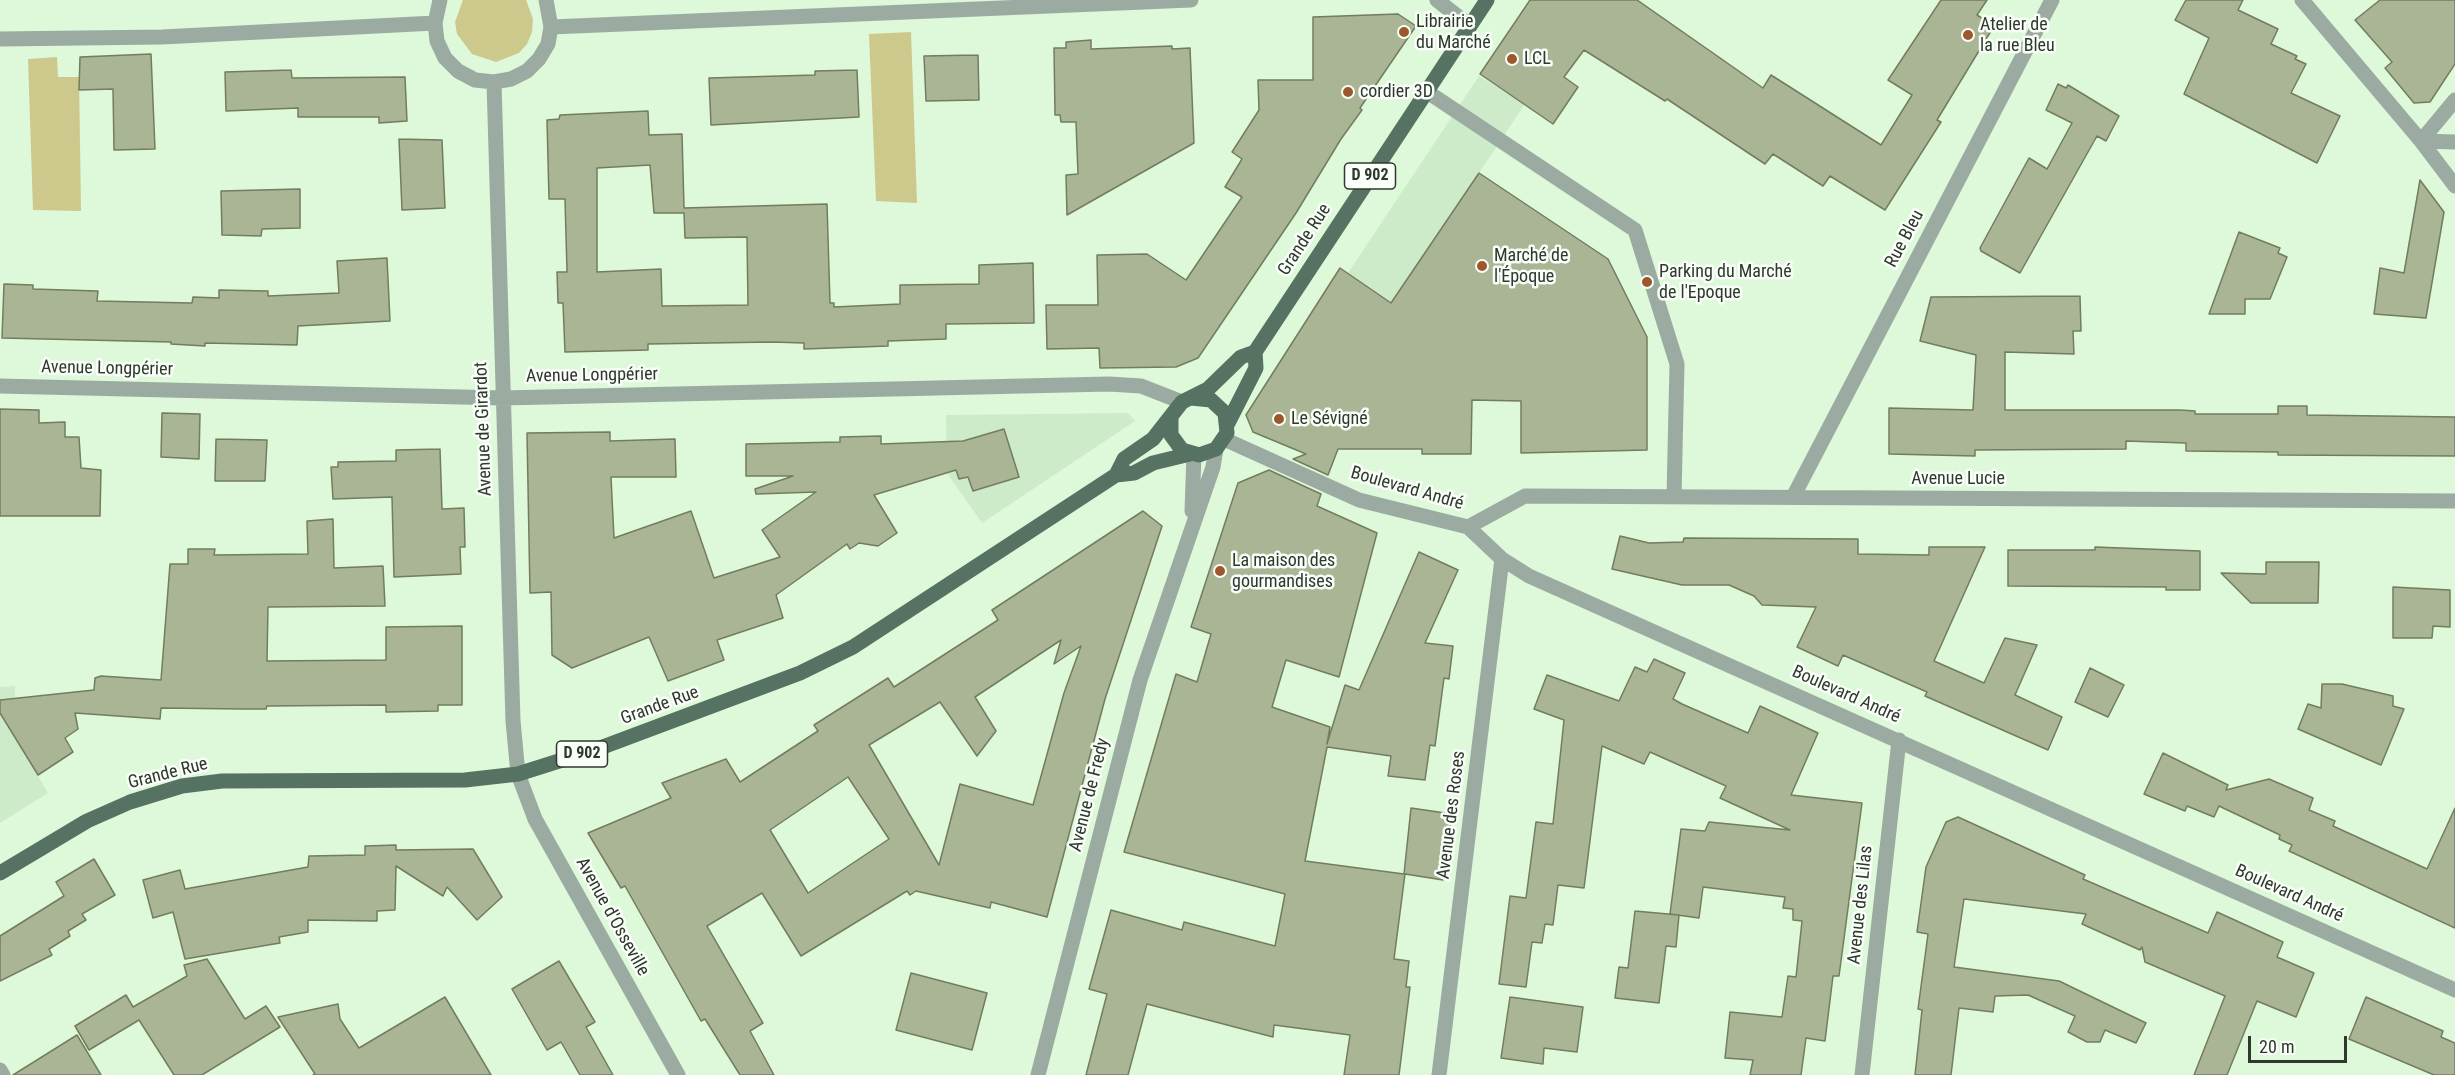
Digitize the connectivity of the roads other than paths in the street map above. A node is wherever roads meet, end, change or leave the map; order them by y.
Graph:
1 (440, 0) edge
2 (546, 0) edge
3 (1191, 0) edge
4 (1437, 0) edge
5 (1487, 0) edge
6 (2052, 0) edge
7 (2302, 0) edge
8 (435, 22) junction
9 (1470, 26) junction
10 (551, 27) junction
11 (0, 39) edge
12 (494, 82) junction
13 (1426, 91) junction
14 (2455, 100) edge
15 (2421, 141) junction
16 (2455, 142) edge
17 (2455, 186) edge
18 (1255, 352) junction
19 (0, 386) edge
20 (502, 398) junction
21 (1186, 400) junction
22 (1171, 417) junction
23 (1228, 423) junction
24 (1220, 444) junction
25 (1192, 454) junction
26 (1116, 475) junction
27 (1674, 496) junction
28 (1793, 497) junction
29 (2455, 501) edge
30 (1468, 526) junction
31 (1192, 527) junction
32 (1502, 559) junction
33 (1899, 740) junction
34 (518, 774) junction
35 (0, 873) edge
36 (2455, 990) edge
37 (0, 1070) edge
38 (3, 1075) edge
39 (678, 1075) edge
40 (1038, 1075) edge
41 (1439, 1075) edge
42 (1862, 1075) edge

1 - 8 street
2 - 10 street
3 - 10 street
4 - 9 street
5 - 9 main road, Grande Rue / D 902
6 - 28 street, Rue Bleu
7 - 15 street
8 - 11 street
8 - 12 street
9 - 13 main road, Grande Rue / D 902
10 - 12 street
12 - 20 street, Avenue de Girardot
13 - 18 main road, Grande Rue / D 902
13 - 27 street
14 - 15 street
15 - 16 street
15 - 17 street
18 - 21 main road, Grande Rue
18 - 23 main road, Grande Rue
19 - 20 street, Avenue Longpérier
20 - 21 street, Avenue Longpérier
20 - 34 street, Avenue de Girardot
21 - 22 main road, Grande Rue
21 - 23 main road
22 - 25 main road
22 - 26 main road, Grande Rue
23 - 24 main road, Grande Rue
24 - 25 main road, Grande Rue
24 - 30 street, Boulevard André
24 - 31 street, Avenue de Fredy
25 - 26 main road, Grande Rue
25 - 31 street, Avenue de Fredy
26 - 34 main road, Grande Rue / D 902
27 - 28 street, Avenue Lucie
27 - 30 street, Avenue Lucie
28 - 29 street, Avenue Lucie
30 - 32 street, Boulevard André
31 - 40 street, Avenue de Fredy
32 - 33 street, Boulevard André
32 - 41 street, Avenue des Roses
33 - 36 street, Boulevard André
33 - 42 street, Avenue des Lilas
34 - 35 main road, Grande Rue / D 902
34 - 39 street, Avenue d'Osseville
37 - 38 street

